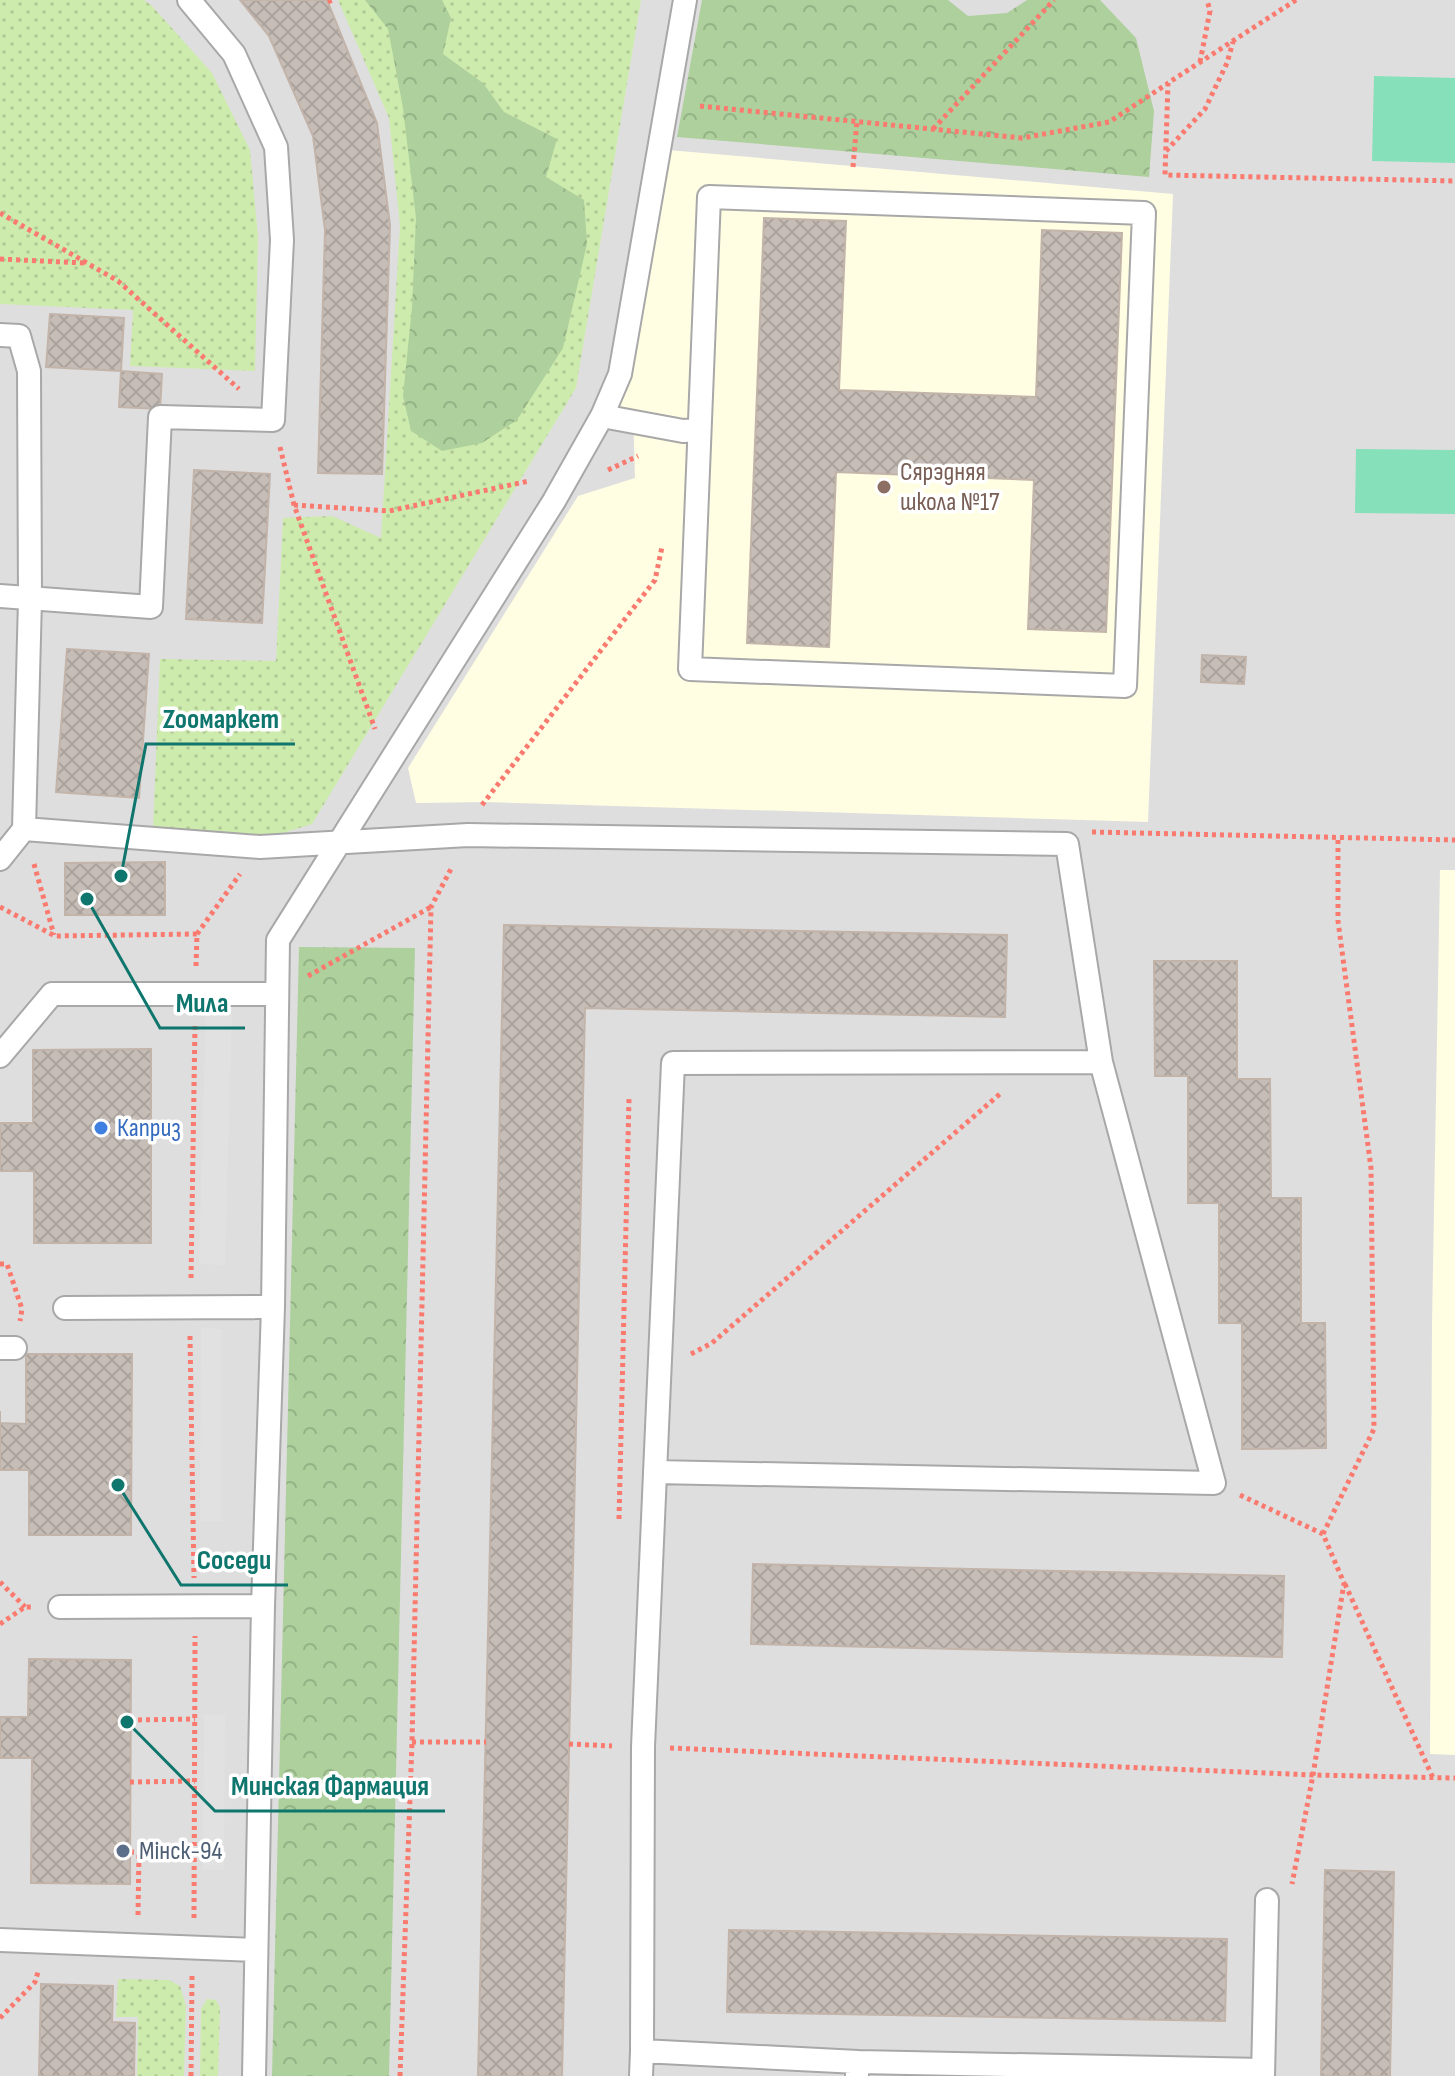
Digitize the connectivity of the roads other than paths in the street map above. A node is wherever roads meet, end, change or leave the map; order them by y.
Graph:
1 (189, 0) edge
2 (685, 0) edge
3 (0, 335) edge
4 (602, 416) junction
5 (699, 430) junction
6 (0, 596) edge
7 (30, 599) junction
8 (24, 829) junction
9 (341, 842) junction
10 (0, 859) edge
11 (276, 994) junction
12 (0, 1056) edge
13 (1101, 1062) junction
14 (273, 1307) junction
15 (65, 1308) dead end
16 (655, 1472) junction
17 (263, 1606) junction
18 (60, 1607) dead end
19 (1267, 1900) dead end
20 (0, 1940) edge
21 (256, 1950) junction
22 (642, 2051) junction
23 (858, 2069) edge
24 (1263, 2073) edge
25 (254, 2076) edge
26 (641, 2076) edge

1 - 7 lane
2 - 4 lane
3 - 7 lane
4 - 5 lane
4 - 9 lane
5 - 5 lane
6 - 7 lane
7 - 8 lane
8 - 9 lane
8 - 10 lane
9 - 11 lane
9 - 13 lane
11 - 12 lane
11 - 14 lane
13 - 16 lane
13 - 16 lane
14 - 15 lane
14 - 17 lane
16 - 22 lane
17 - 18 lane
17 - 21 lane
19 - 24 lane
20 - 21 lane
21 - 25 lane
22 - 23 lane
22 - 26 lane
23 - 24 lane

